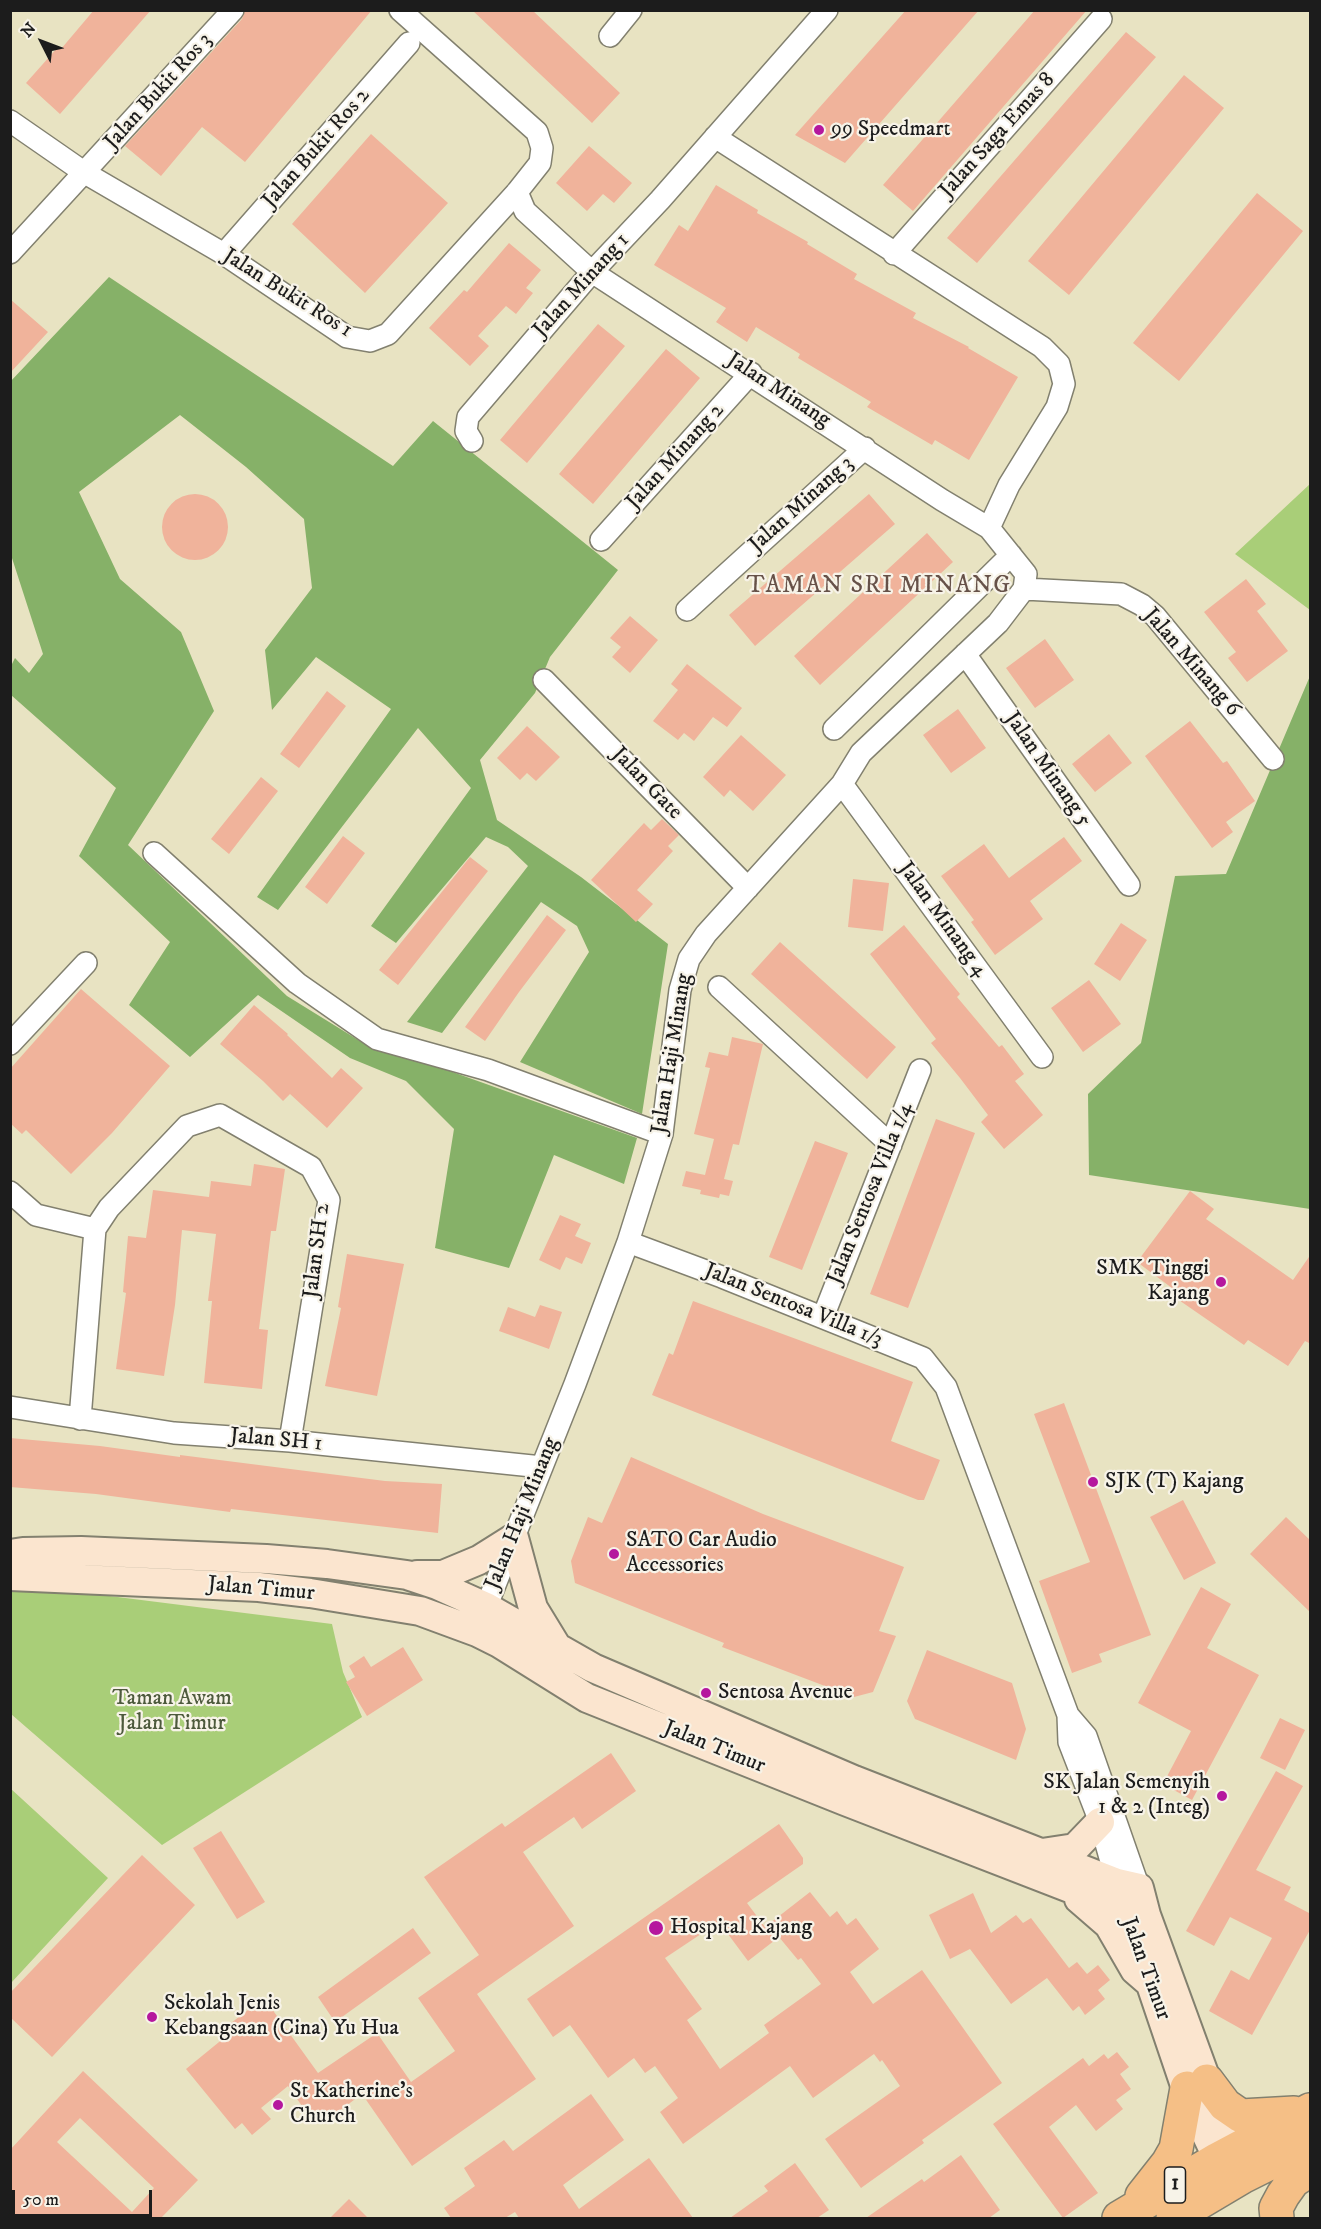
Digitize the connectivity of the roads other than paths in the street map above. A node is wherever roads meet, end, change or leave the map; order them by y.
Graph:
1 (232, 10) edge
2 (400, 10) edge
3 (632, 10) edge
4 (816, 14) edge
5 (1101, 19) dead end
6 (610, 36) dead end
7 (409, 43) dead end
8 (10, 121) edge
9 (715, 137) junction
10 (85, 173) junction
11 (515, 203) junction
12 (10, 253) edge
13 (224, 254) junction
14 (894, 254) junction
15 (592, 272) junction
16 (751, 374) junction
17 (472, 441) dead end
18 (865, 448) junction
19 (989, 528) junction
20 (601, 540) dead end
21 (1011, 555) junction
22 (1025, 581) junction
23 (687, 610) dead end
24 (965, 654) junction
25 (544, 680) dead end
26 (834, 729) dead end
27 (1273, 759) dead end
28 (842, 783) junction
29 (154, 853) dead end
30 (1129, 885) dead end
31 (748, 888) junction
32 (86, 963) dead end
33 (719, 987) dead end
34 (10, 1044) edge
35 (1042, 1057) dead end
36 (920, 1070) dead end
37 (662, 1134) junction
38 (891, 1145) junction
39 (10, 1192) edge
40 (95, 1229) junction
41 (628, 1242) junction
42 (822, 1317) junction
43 (10, 1407) edge
44 (80, 1419) junction
45 (290, 1441) junction
46 (542, 1467) junction
47 (514, 1538) junction
48 (10, 1554) edge
49 (407, 1575) junction
50 (10, 1576) edge
51 (481, 1620) junction
52 (558, 1649) junction
53 (1068, 1715) junction
54 (1100, 1822) junction
55 (1042, 1853) junction
56 (1062, 1884) junction
57 (1132, 1899) junction
58 (1150, 1983) junction
59 (1197, 2085) junction
60 (1309, 2122) edge
61 (1231, 2168) junction
62 (1311, 2170) edge
63 (1126, 2214) edge
64 (1173, 2218) edge
65 (1277, 2218) edge

1 - 10 street, Jalan Bukit Ros 3
2 - 11 street
3 - 6 street
4 - 9 street, Jalan Minang 1
5 - 14 street, Jalan Saga Emas 8
7 - 13 street, Jalan Bukit Ros 2
8 - 10 street, Jalan Bukit Ros 1
9 - 14 street
9 - 15 street, Jalan Minang 1
10 - 12 street, Jalan Bukit Ros 3
10 - 13 street, Jalan Bukit Ros 1
11 - 13 street, Jalan Bukit Ros 1
11 - 15 street, Jalan Minang
14 - 19 street
15 - 16 street, Jalan Minang
15 - 17 street, Jalan Minang 1
16 - 18 street, Jalan Minang
16 - 20 street, Jalan Minang 2
18 - 19 street, Jalan Minang
18 - 23 street, Jalan Minang 3
19 - 21 street, Jalan Minang
21 - 22 street, Jalan Minang
21 - 26 street
22 - 24 street, Jalan Haji Minang
22 - 27 street, Jalan Minang 6
24 - 28 street, Jalan Haji Minang
24 - 30 street, Jalan Minang 5
25 - 31 street, Jalan Gate
28 - 31 street, Jalan Haji Minang
28 - 35 street, Jalan Minang 4
29 - 37 street
31 - 37 street, Jalan Haji Minang
32 - 34 street
33 - 38 street
36 - 38 street, Jalan Sentosa Villa 1/4
37 - 41 street, Jalan Haji Minang
38 - 42 street, Jalan Sentosa Villa 1/4
39 - 40 street
40 - 44 street
40 - 45 street, Jalan SH 2
41 - 42 street, Jalan Sentosa Villa 1/3
41 - 46 street, Jalan Haji Minang
42 - 53 street, Jalan Sentosa Villa 1/3
43 - 44 street, Jalan SH 1
44 - 45 street, Jalan SH 1
45 - 46 street, Jalan SH 1
46 - 47 street, Jalan Haji Minang
47 - 49 main road
47 - 51 street, Jalan Haji Minang
47 - 52 main road
48 - 49 main road, Jalan Timur
49 - 51 main road, Jalan Timur
50 - 51 main road, Jalan Timur
51 - 52 main road, Jalan Timur
51 - 56 main road, Jalan Timur
52 - 55 main road, Jalan Timur
53 - 54 street
53 - 57 street
54 - 55 main road
54 - 57 street
55 - 57 main road, Jalan Timur
56 - 57 main road, Jalan Timur
56 - 58 main road
57 - 58 main road, Jalan Timur
57 - 59 main road, Jalan Timur
58 - 59 main road, Jalan Timur
59 - 60 main road
59 - 61 main road, Jalan Timur
59 - 63 main road
60 - 61 main road, 1
61 - 63 main road, 1
61 - 64 main road, 1
62 - 65 main road

